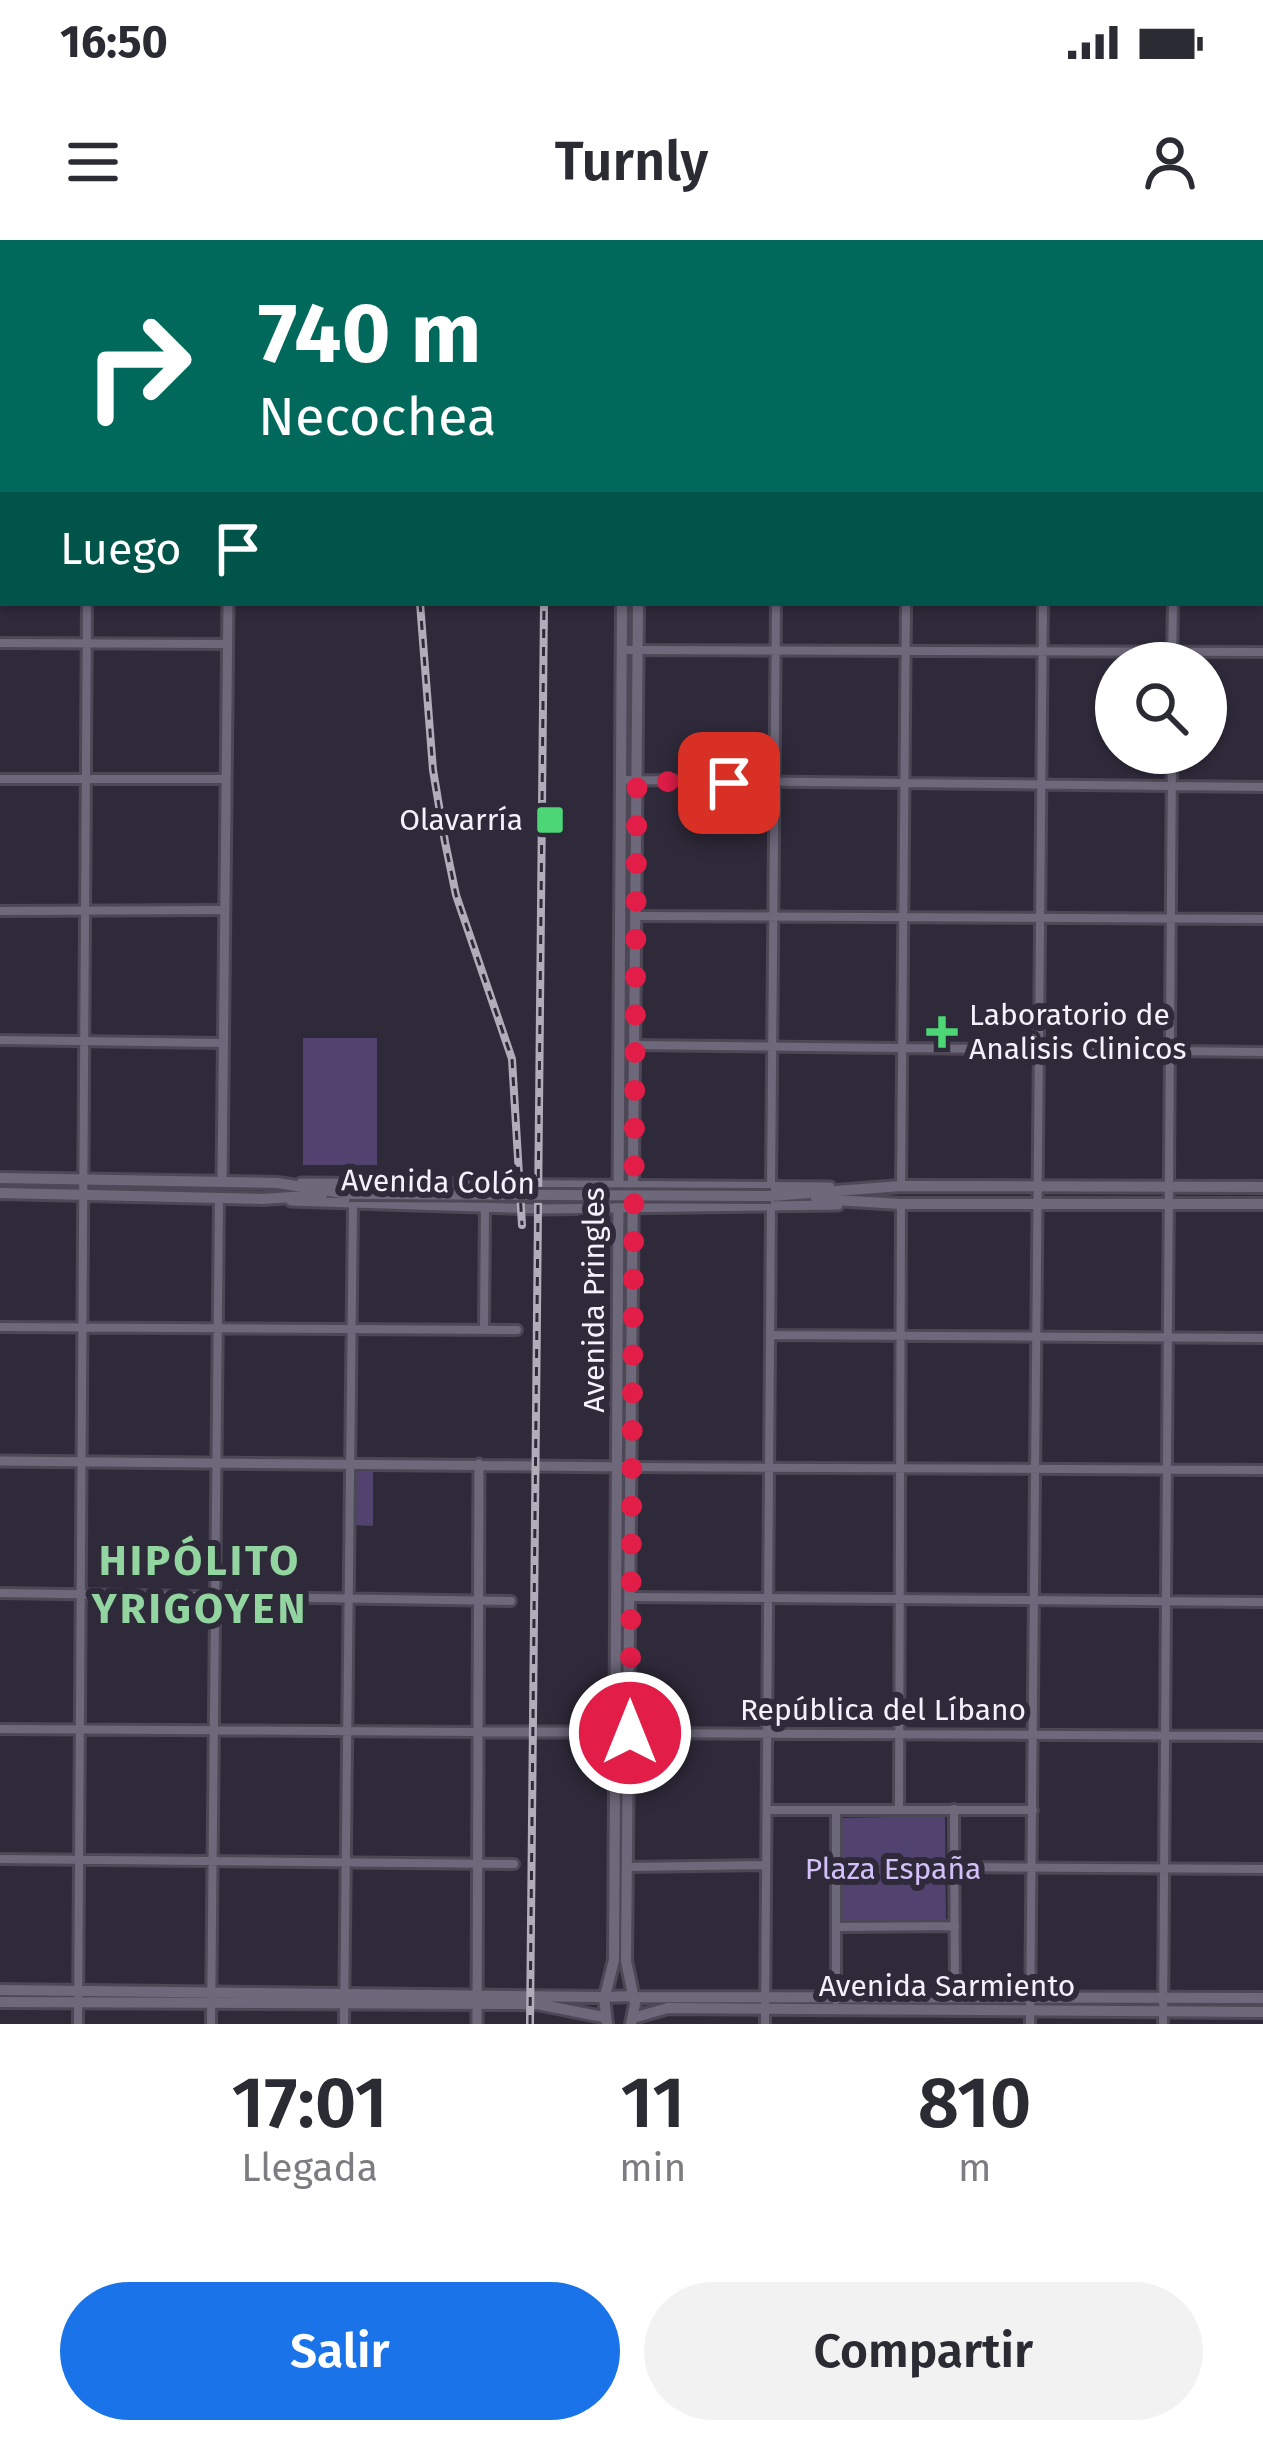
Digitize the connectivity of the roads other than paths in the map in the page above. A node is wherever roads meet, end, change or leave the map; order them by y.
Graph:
1 (87, 606) edge
2 (228, 606) edge
3 (622, 606) edge
4 (638, 606) edge
5 (776, 606) edge
6 (906, 606) edge
7 (1042, 606) edge
8 (1173, 606) edge
9 (1172, 642) edge
10 (0, 643) edge
11 (86, 644) junction
12 (227, 644) junction
13 (637, 649) junction
14 (621, 650) junction
15 (776, 650) junction
16 (906, 651) junction
17 (1042, 651) junction
18 (1095, 651) edge
19 (1227, 652) edge
20 (1263, 652) edge
21 (1172, 774) edge
22 (0, 779) edge
23 (225, 779) junction
24 (87, 780) junction
25 (622, 780) junction
26 (637, 781) junction
27 (905, 784) junction
28 (775, 785) junction
29 (1038, 786) junction
30 (1172, 786) junction
31 (1263, 787) edge
32 (224, 910) junction
33 (0, 911) edge
34 (84, 912) junction
35 (634, 916) junction
36 (772, 916) junction
37 (904, 916) junction
38 (1037, 918) junction
39 (1170, 918) junction
40 (1263, 919) edge
41 (0, 1040) edge
42 (85, 1042) junction
43 (224, 1043) junction
44 (634, 1046) junction
45 (773, 1048) junction
46 (1038, 1048) junction
47 (1172, 1049) junction
48 (902, 1051) junction
49 (1263, 1052) edge
50 (0, 1178) edge
51 (83, 1178) junction
52 (222, 1182) junction
53 (278, 1184) junction
54 (625, 1186) junction
55 (902, 1186) junction
56 (1037, 1186) junction
57 (1263, 1186) edge
58 (1170, 1187) junction
59 (0, 1193) edge
60 (82, 1193) junction
61 (771, 1196) junction
62 (219, 1198) junction
63 (351, 1199) junction
64 (901, 1204) junction
65 (1171, 1204) junction
66 (1263, 1204) edge
67 (1035, 1205) junction
68 (485, 1206) junction
69 (625, 1208) junction
70 (0, 1327) edge
71 (83, 1329) junction
72 (219, 1330) junction
73 (352, 1330) junction
74 (484, 1330) junction
75 (518, 1330) dead end
76 (902, 1334) junction
77 (772, 1335) junction
78 (1036, 1335) junction
79 (1168, 1337) junction
80 (1263, 1338) edge
81 (0, 1461) edge
82 (83, 1462) junction
83 (350, 1462) junction
84 (217, 1463) junction
85 (479, 1464) junction
86 (770, 1465) junction
87 (901, 1465) junction
88 (623, 1467) junction
89 (1034, 1467) junction
90 (1167, 1468) junction
91 (1263, 1470) edge
92 (0, 1593) edge
93 (82, 1593) junction
94 (216, 1596) junction
95 (349, 1597) junction
96 (631, 1597) junction
97 (901, 1600) junction
98 (1036, 1600) junction
99 (512, 1601) dead end
100 (767, 1601) junction
101 (1166, 1601) junction
102 (478, 1602) junction
103 (1263, 1602) edge
104 (82, 1729) junction
105 (0, 1730) edge
106 (215, 1730) junction
107 (616, 1731) junction
108 (481, 1732) junction
109 (346, 1733) junction
110 (630, 1733) junction
111 (898, 1733) junction
112 (767, 1735) junction
113 (1032, 1735) junction
114 (1165, 1735) junction
115 (1263, 1736) edge
116 (954, 1809) junction
117 (767, 1810) junction
118 (836, 1810) junction
119 (899, 1810) junction
120 (1033, 1810) junction
121 (0, 1859) edge
122 (82, 1860) junction
123 (216, 1861) junction
124 (347, 1863) junction
125 (478, 1864) junction
126 (514, 1864) dead end
127 (766, 1865) junction
128 (1033, 1866) junction
129 (628, 1867) junction
130 (954, 1867) junction
131 (1165, 1867) junction
132 (1263, 1869) edge
133 (955, 1926) junction
134 (838, 1928) junction
135 (0, 1990) edge
136 (605, 1996) junction
137 (632, 1996) junction
138 (79, 1997) junction
139 (211, 1997) junction
140 (1163, 1997) junction
141 (1263, 1998) edge
142 (344, 1999) junction
143 (477, 1999) junction
144 (955, 1999) junction
145 (0, 2002) edge
146 (766, 2003) junction
147 (836, 2003) junction
148 (898, 2004) junction
149 (1030, 2011) edge
150 (1263, 2012) edge
151 (1163, 2018) edge
152 (604, 2020) edge
153 (632, 2020) edge
154 (78, 2024) edge
155 (211, 2024) edge
156 (344, 2024) edge
157 (477, 2024) edge
158 (765, 2024) edge
159 (899, 2024) edge

1 - 11 street
2 - 12 street
3 - 14 main road, Avenida Pringles
4 - 13 main road, Avenida Pringles
5 - 15 street
6 - 16 street
7 - 17 street
8 - 9 street
10 - 11 street
11 - 12 street
11 - 24 street
12 - 23 street
13 - 14 street
13 - 15 street
13 - 26 main road, Avenida Pringles
14 - 25 main road, Avenida Pringles
15 - 16 street
15 - 28 street
16 - 17 street
16 - 27 street
17 - 18 street
17 - 29 street
19 - 20 street
21 - 30 street
22 - 24 street
23 - 24 street
23 - 32 street
24 - 34 street
25 - 26 street
25 - 54 main road, Avenida Pringles
26 - 28 street
26 - 35 main road, Avenida Pringles
27 - 28 street
27 - 29 street
27 - 37 street
28 - 36 street
29 - 30 street
29 - 38 street
30 - 31 street
30 - 39 street
32 - 34 street
32 - 43 street
33 - 34 street
34 - 42 street
35 - 36 street
35 - 44 main road, Avenida Pringles
36 - 37 street
36 - 45 street
37 - 38 street
37 - 48 street
38 - 39 street
38 - 46 street
39 - 40 street
39 - 47 street
41 - 42 street
42 - 43 street
42 - 51 street
43 - 52 street
44 - 45 street
44 - 54 main road, Avenida Pringles
45 - 48 street
45 - 61 street
46 - 47 street
46 - 48 street
46 - 56 street
47 - 49 street
47 - 58 street
48 - 55 street
50 - 51 main road, Avenida Colón
51 - 52 main road, Avenida Colón
51 - 60 street
52 - 53 main road, Avenida Colón
53 - 54 street, Avenida Colón
53 - 63 main road, Avenida Colón
54 - 61 street, Avenida Colón
54 - 69 main road, Avenida Pringles
55 - 56 main road, Avenida Colón
55 - 61 main road, Avenida Colón
56 - 58 main road, Avenida Colón
56 - 67 street
57 - 58 main road, Avenida Colón
58 - 65 street
59 - 60 main road, Avenida Colón
60 - 62 main road, Avenida Colón
60 - 71 street
61 - 63 main road, Avenida Colón, bridge
61 - 64 main road, Avenida Colón
61 - 69 street, Avenida Colón
61 - 77 street
62 - 63 main road, Avenida Colón
62 - 72 street
63 - 68 street, Avenida Colón
63 - 73 street
64 - 67 main road, Avenida Colón
64 - 76 street
65 - 66 main road, Avenida Colón
65 - 67 main road, Avenida Colón
65 - 79 street
67 - 78 street
68 - 69 street, Avenida Colón
68 - 74 street
69 - 88 main road, Avenida Pringles
70 - 71 street
71 - 72 street
71 - 82 street
72 - 73 street
72 - 84 street
73 - 74 street
73 - 83 street
74 - 75 street
76 - 77 street
76 - 78 street
76 - 87 street
77 - 86 street
78 - 79 street
78 - 89 street
79 - 80 street
79 - 90 street
81 - 82 street
82 - 84 street
82 - 93 street
83 - 84 street
83 - 85 street
83 - 95 street
84 - 94 street
85 - 88 street
85 - 102 street
86 - 87 street
86 - 88 street
86 - 100 street
87 - 89 street
87 - 97 street
88 - 96 main road, Avenida Pringles
88 - 107 main road, Avenida Pringles
89 - 90 street
89 - 98 street
90 - 91 street
90 - 101 street
92 - 93 street
93 - 94 street
93 - 104 street
94 - 95 street
94 - 106 street
95 - 102 street
95 - 109 street
96 - 100 street
96 - 110 main road, Avenida Pringles
97 - 98 street
97 - 100 street
97 - 111 street
98 - 101 street
98 - 113 street
99 - 102 street
100 - 112 street
101 - 103 street
101 - 114 street
102 - 108 street
104 - 105 street, República del Líbano
104 - 106 street, República del Líbano
104 - 122 street
106 - 109 street, República del Líbano
106 - 123 street
107 - 108 street, República del Líbano
107 - 110 street, República del Líbano
107 - 136 main road, Avenida Pringles
108 - 109 street, República del Líbano
108 - 125 street
109 - 124 street
110 - 112 street, República del Líbano
110 - 129 main road, Avenida Pringles
111 - 112 street, República del Líbano
111 - 113 street, República del Líbano
111 - 119 street
112 - 117 street
113 - 114 street, República del Líbano
113 - 120 street
114 - 115 street, República del Líbano
114 - 131 street
116 - 119 street
116 - 120 street
116 - 130 street
117 - 118 street
117 - 127 street
118 - 119 street
118 - 134 street
120 - 128 street
121 - 122 street
122 - 123 street
122 - 138 street
123 - 124 street
123 - 139 street
124 - 125 street
124 - 142 street
125 - 126 street
125 - 143 street
127 - 129 street
127 - 146 street
128 - 130 street
128 - 131 street
128 - 149 street
129 - 137 main road, Avenida Pringles
130 - 133 street
131 - 132 street
131 - 140 street
133 - 134 street
133 - 144 street
134 - 147 street
135 - 138 main road
136 - 137 main road, Avenida Sarmiento
136 - 143 main road
136 - 152 main road, Avenida Pringles
137 - 146 main road, Avenida Sarmiento
137 - 153 main road, Avenida Pringles
138 - 139 main road
138 - 145 main road
138 - 154 street
139 - 142 main road
139 - 155 street
140 - 141 main road, Avenida Sarmiento
140 - 149 main road, Avenida Sarmiento
140 - 151 street
142 - 143 main road
142 - 156 street
143 - 152 main road
143 - 157 street
144 - 148 main road, Avenida Sarmiento
144 - 149 main road, Avenida Sarmiento
146 - 147 main road, Avenida Sarmiento
146 - 153 main road, Avenida Sarmiento
146 - 158 street
147 - 148 main road, Avenida Sarmiento
148 - 149 main road, Avenida Sarmiento
148 - 159 street
149 - 151 main road, Avenida Sarmiento
150 - 151 main road, Avenida Sarmiento
152 - 153 main road, Avenida Sarmiento

